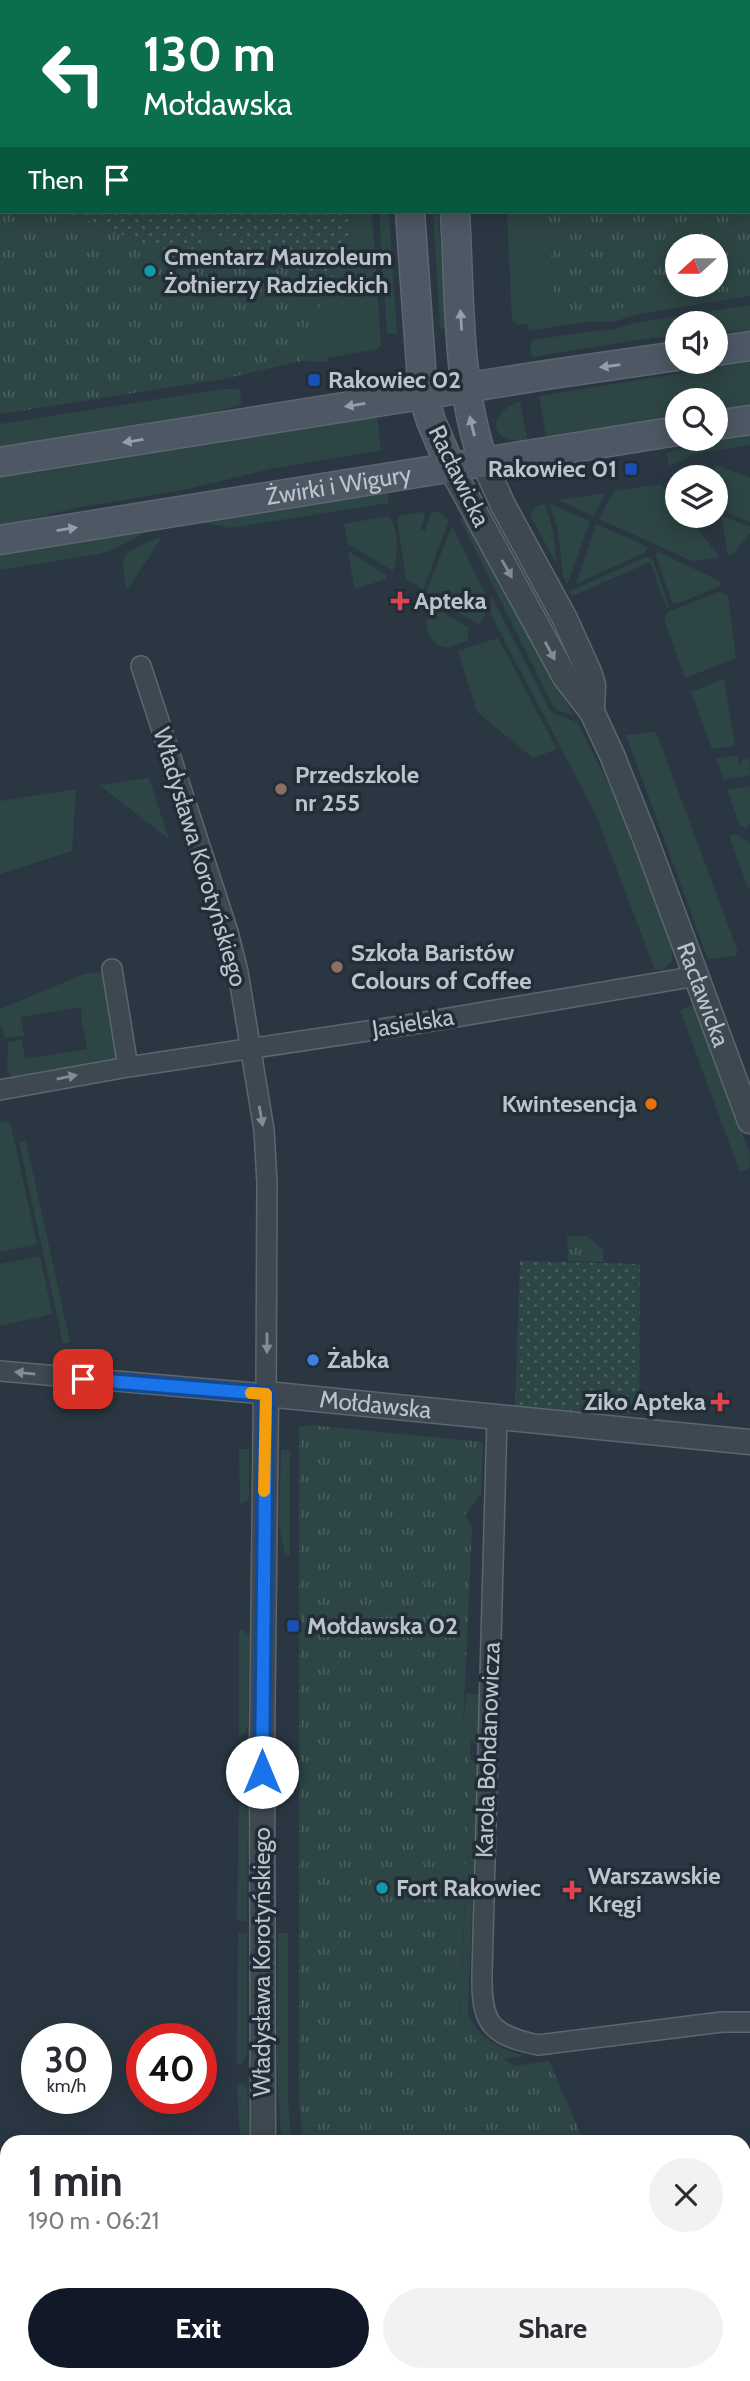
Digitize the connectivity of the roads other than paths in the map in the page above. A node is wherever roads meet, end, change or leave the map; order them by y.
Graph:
1 (410, 214) edge
2 (455, 214) edge
3 (750, 346) edge
4 (728, 349) edge
5 (665, 358) edge
6 (465, 388) junction
7 (423, 394) junction
8 (750, 419) edge
9 (728, 423) edge
10 (665, 433) edge
11 (0, 462) edge
12 (484, 463) junction
13 (451, 468) junction
14 (0, 540) edge
15 (141, 666) dead end
16 (592, 712) junction
17 (112, 969) dead end
18 (697, 976) junction
19 (250, 1049) junction
20 (128, 1067) junction
21 (0, 1090) edge
22 (750, 1121) edge
23 (0, 1371) edge
24 (266, 1394) junction
25 (497, 1418) junction
26 (750, 1442) edge
27 (750, 2022) edge
28 (263, 2135) edge

1 - 7 main road, Racławicka
6 -> 2 main road, Racławicka
3 - 4 main road
5 -> 6 main road
6 - 7 main road
12 -> 6 main road, Racławicka
7 -> 11 main road
7 - 13 main road, Racławicka
8 - 9 main road
10 - 12 main road, Żwirki i Wigury
12 - 13 main road, Żwirki i Wigury
12 - 16 street, Racławicka
14 -> 13 main road, Żwirki i Wigury
13 -> 16 street, Racławicka
15 - 19 street, Władysława Korotyńskiego
16 - 18 street, Racławicka
17 - 20 street
18 - 19 street, Jasielska
18 - 22 street, Racławicka
19 - 20 street, Jasielska
19 -> 24 street, Władysława Korotyńskiego
21 -> 20 street, Jasielska
24 -> 23 street, Mołdawska
24 - 25 street, Mołdawska
24 - 28 street, Władysława Korotyńskiego
25 - 26 street, Mołdawska
25 - 27 street, Karola Bohdanowicza

